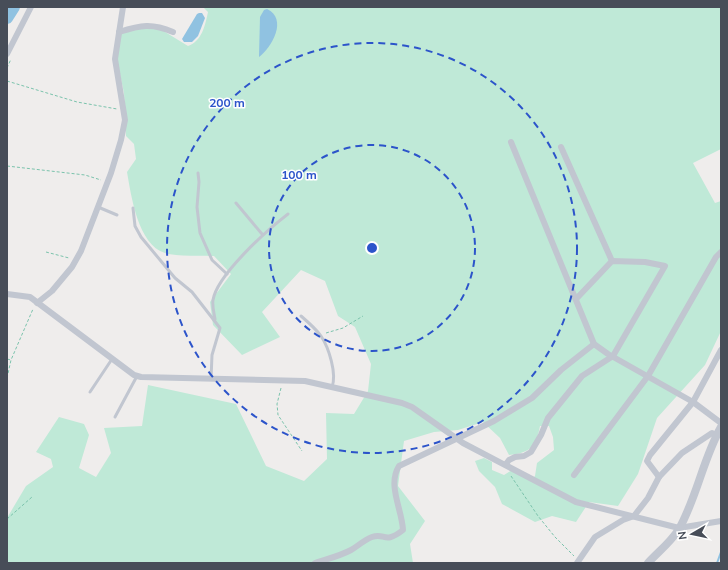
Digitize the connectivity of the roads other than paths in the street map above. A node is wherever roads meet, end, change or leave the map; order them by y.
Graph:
1 (31, 7) edge
2 (123, 7) edge
3 (119, 32) junction
4 (173, 32) dead end
5 (9, 56) edge
6 (511, 142) dead end
7 (561, 146) dead end
8 (198, 173) dead end
9 (236, 203) dead end
10 (98, 206) junction
11 (133, 208) dead end
12 (288, 214) dead end
13 (117, 215) dead end
14 (262, 234) junction
15 (721, 252) edge
16 (612, 261) junction
17 (227, 274) junction
18 (7, 294) edge
19 (577, 298) junction
20 (36, 303) junction
21 (302, 316) dead end
22 (215, 320) junction
23 (594, 344) junction
24 (721, 350) edge
25 (613, 356) junction
26 (112, 359) junction
27 (137, 376) junction
28 (648, 376) junction
29 (211, 379) junction
30 (332, 387) junction
31 (90, 392) dead end
32 (693, 402) junction
33 (114, 418) dead end
34 (721, 423) edge
35 (721, 427) edge
36 (717, 435) junction
37 (456, 439) junction
38 (506, 464) junction
39 (574, 475) dead end
40 (659, 477) junction
41 (634, 516) junction
42 (721, 521) edge
43 (679, 528) junction
44 (577, 562) edge
45 (315, 563) edge
46 (648, 563) edge

1 - 5 street
2 - 3 street
3 - 4 street
3 - 10 street
6 - 19 street
7 - 16 street
8 - 17 lane
9 - 14 lane
10 - 13 lane
10 - 20 street
11 - 22 lane
12 - 14 lane
14 - 17 lane
15 - 28 street
16 - 19 street
16 - 25 street
17 - 22 lane
18 - 20 street
19 - 23 street
20 - 26 street
21 - 30 lane
22 - 29 lane
23 - 25 street
23 - 37 street
24 - 32 street
25 - 28 street
25 - 38 street
26 - 27 street
26 - 31 lane
27 - 29 street
27 - 33 lane
28 - 32 street
28 - 39 street
29 - 30 street
30 - 37 street
32 - 34 street
32 - 40 street
35 - 36 street
36 - 40 street
36 - 43 street
37 - 38 street
37 - 45 street
38 - 41 street
40 - 41 street
41 - 43 street
41 - 44 street
42 - 43 street
43 - 46 street

